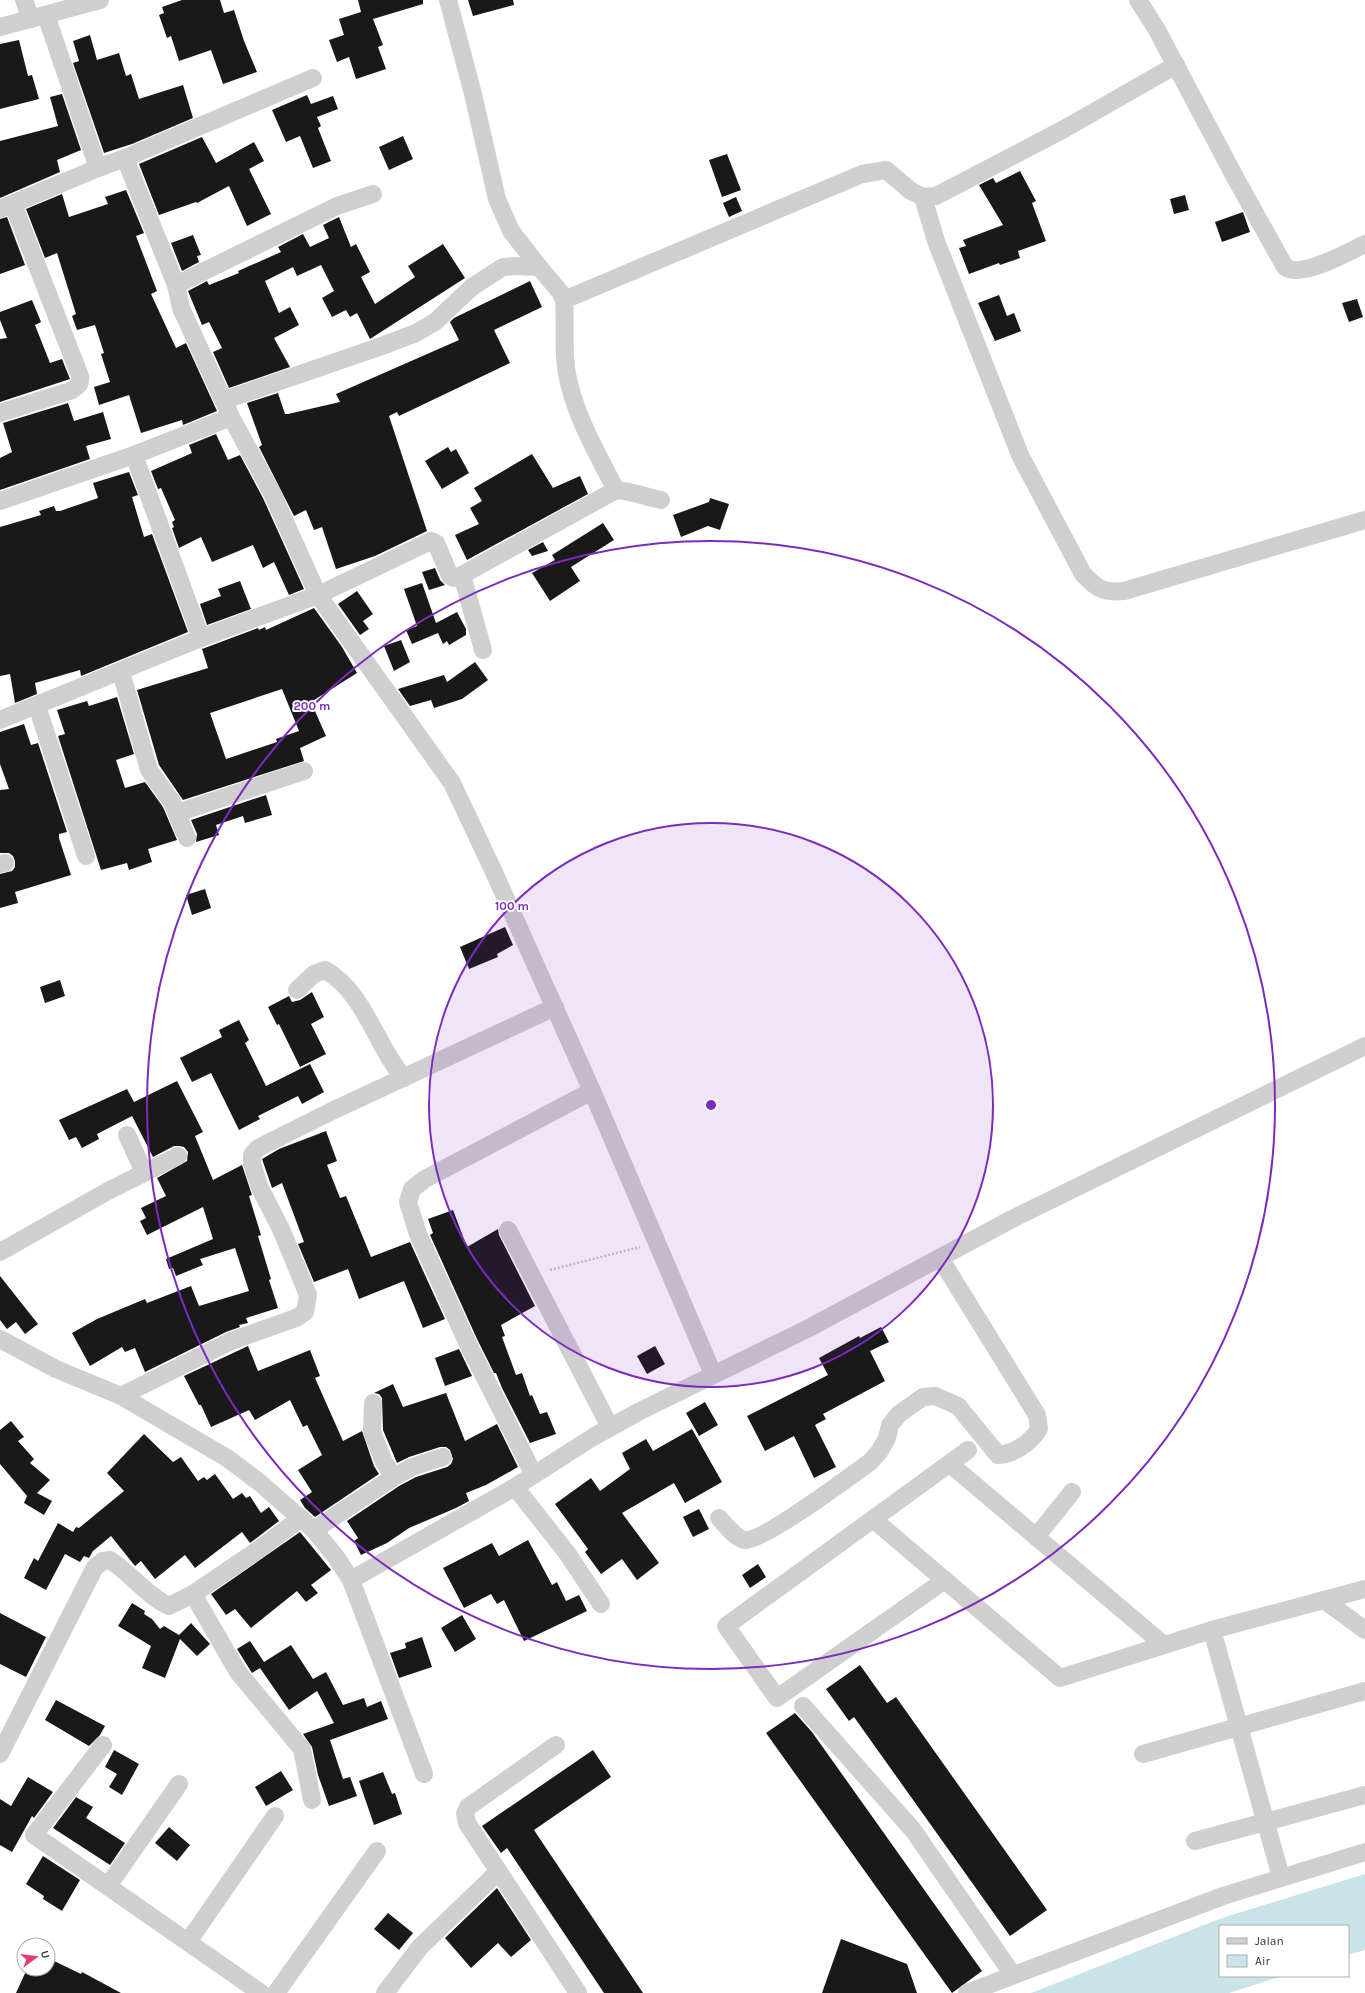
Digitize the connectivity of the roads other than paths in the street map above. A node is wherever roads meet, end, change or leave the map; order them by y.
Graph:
1 (24, 0) edge
2 (100, 0) edge
3 (448, 0) edge
4 (1138, 0) edge
5 (38, 17) junction
6 (0, 27) edge
7 (1176, 65) junction
8 (313, 78) dead end
9 (125, 158) junction
10 (98, 168) junction
11 (373, 194) dead end
12 (923, 197) junction
13 (6, 207) edge
14 (1365, 244) edge
15 (540, 267) junction
16 (176, 285) junction
17 (564, 300) junction
18 (225, 400) junction
19 (0, 413) edge
20 (231, 417) junction
21 (134, 455) junction
22 (616, 490) junction
23 (661, 500) dead end
24 (0, 501) edge
25 (1365, 520) edge
26 (462, 576) junction
27 (318, 595) junction
28 (201, 638) junction
29 (483, 650) dead end
30 (121, 672) junction
31 (37, 706) junction
32 (0, 720) edge
33 (304, 771) dead end
34 (177, 813) junction
35 (187, 838) dead end
36 (86, 856) dead end
37 (297, 990) dead end
38 (555, 1007) junction
39 (1365, 1046) edge
40 (404, 1078) junction
41 (592, 1091) junction
42 (127, 1135) dead end
43 (178, 1156) dead end
44 (144, 1172) junction
45 (508, 1230) dead end
46 (0, 1252) edge
47 (940, 1258) junction
48 (0, 1339) edge
49 (713, 1374) junction
50 (121, 1396) junction
51 (373, 1403) dead end
52 (610, 1428) junction
53 (968, 1450) dead end
54 (443, 1458) dead end
55 (950, 1464) junction
56 (534, 1475) junction
57 (394, 1477) junction
58 (515, 1487) junction
59 (1072, 1492) dead end
60 (719, 1518) dead end
61 (874, 1520) junction
62 (308, 1524) junction
63 (1036, 1537) junction
64 (351, 1580) junction
65 (945, 1580) junction
66 (1365, 1589) edge
67 (193, 1594) junction
68 (1324, 1600) junction
69 (601, 1604) dead end
70 (1212, 1630) junction
71 (1365, 1630) edge
72 (1164, 1645) junction
73 (1365, 1691) edge
74 (803, 1706) dead end
75 (1239, 1727) junction
76 (103, 1745) dead end
77 (556, 1746) dead end
78 (0, 1754) edge
79 (1142, 1754) dead end
80 (424, 1774) dead end
81 (180, 1784) dead end
82 (1365, 1795) edge
83 (312, 1800) dead end
84 (275, 1816) dead end
85 (1266, 1822) junction
86 (1195, 1841) dead end
87 (377, 1851) dead end
88 (1365, 1852) edge
89 (498, 1872) junction
90 (1281, 1877) junction
91 (108, 1886) junction
92 (188, 1942) junction
93 (1013, 1975) junction
94 (261, 1993) edge
95 (276, 1993) edge
96 (385, 1993) edge
97 (578, 1993) edge
98 (967, 1993) edge

1 - 5 street
2 - 5 street
3 - 15 street
4 - 7 street
5 - 6 street
5 - 10 street
7 - 12 street
7 - 14 street
8 - 9 street
9 - 10 street
9 - 16 street
10 - 13 street
11 - 16 street
12 - 17 street
12 - 25 street
13 - 19 street
15 - 17 street
15 - 18 street
16 - 18 street
17 - 22 street
18 - 20 street
20 - 21 street
20 - 27 street
21 - 24 street
21 - 28 street
22 - 23 street
22 - 26 street
26 - 27 street
26 - 29 street
27 - 28 street
27 - 38 street
28 - 30 street
30 - 31 street
30 - 34 street
31 - 32 street
31 - 36 street
33 - 34 street
34 - 35 street
37 - 40 street
38 - 40 street
38 - 41 street
39 - 47 street
40 - 50 street
41 - 49 street
41 - 56 street
42 - 44 street
43 - 44 street
44 - 46 street
45 - 52 street
47 - 49 street
47 - 60 street
48 - 50 street
49 - 52 street
50 - 62 street
51 - 57 street
52 - 56 street
53 - 55 street
54 - 57 street
55 - 61 street
55 - 63 street
56 - 58 street
57 - 62 street
58 - 64 street
58 - 69 street
59 - 63 street
61 - 65 street
61 - 65 street
62 - 64 street
62 - 67 street
63 - 72 street
64 - 80 street
65 - 72 street
66 - 68 street
67 - 78 street
67 - 83 street
68 - 70 street
68 - 71 street
70 - 72 street
70 - 75 street
73 - 75 street
74 - 93 street
75 - 79 street
75 - 85 street
76 - 91 street
77 - 89 street
81 - 91 street
82 - 85 street
84 - 92 street
85 - 86 street
85 - 90 street
87 - 95 street
88 - 90 street
89 - 96 street
89 - 97 street
90 - 93 street
91 - 92 street
92 - 94 street
93 - 98 street

